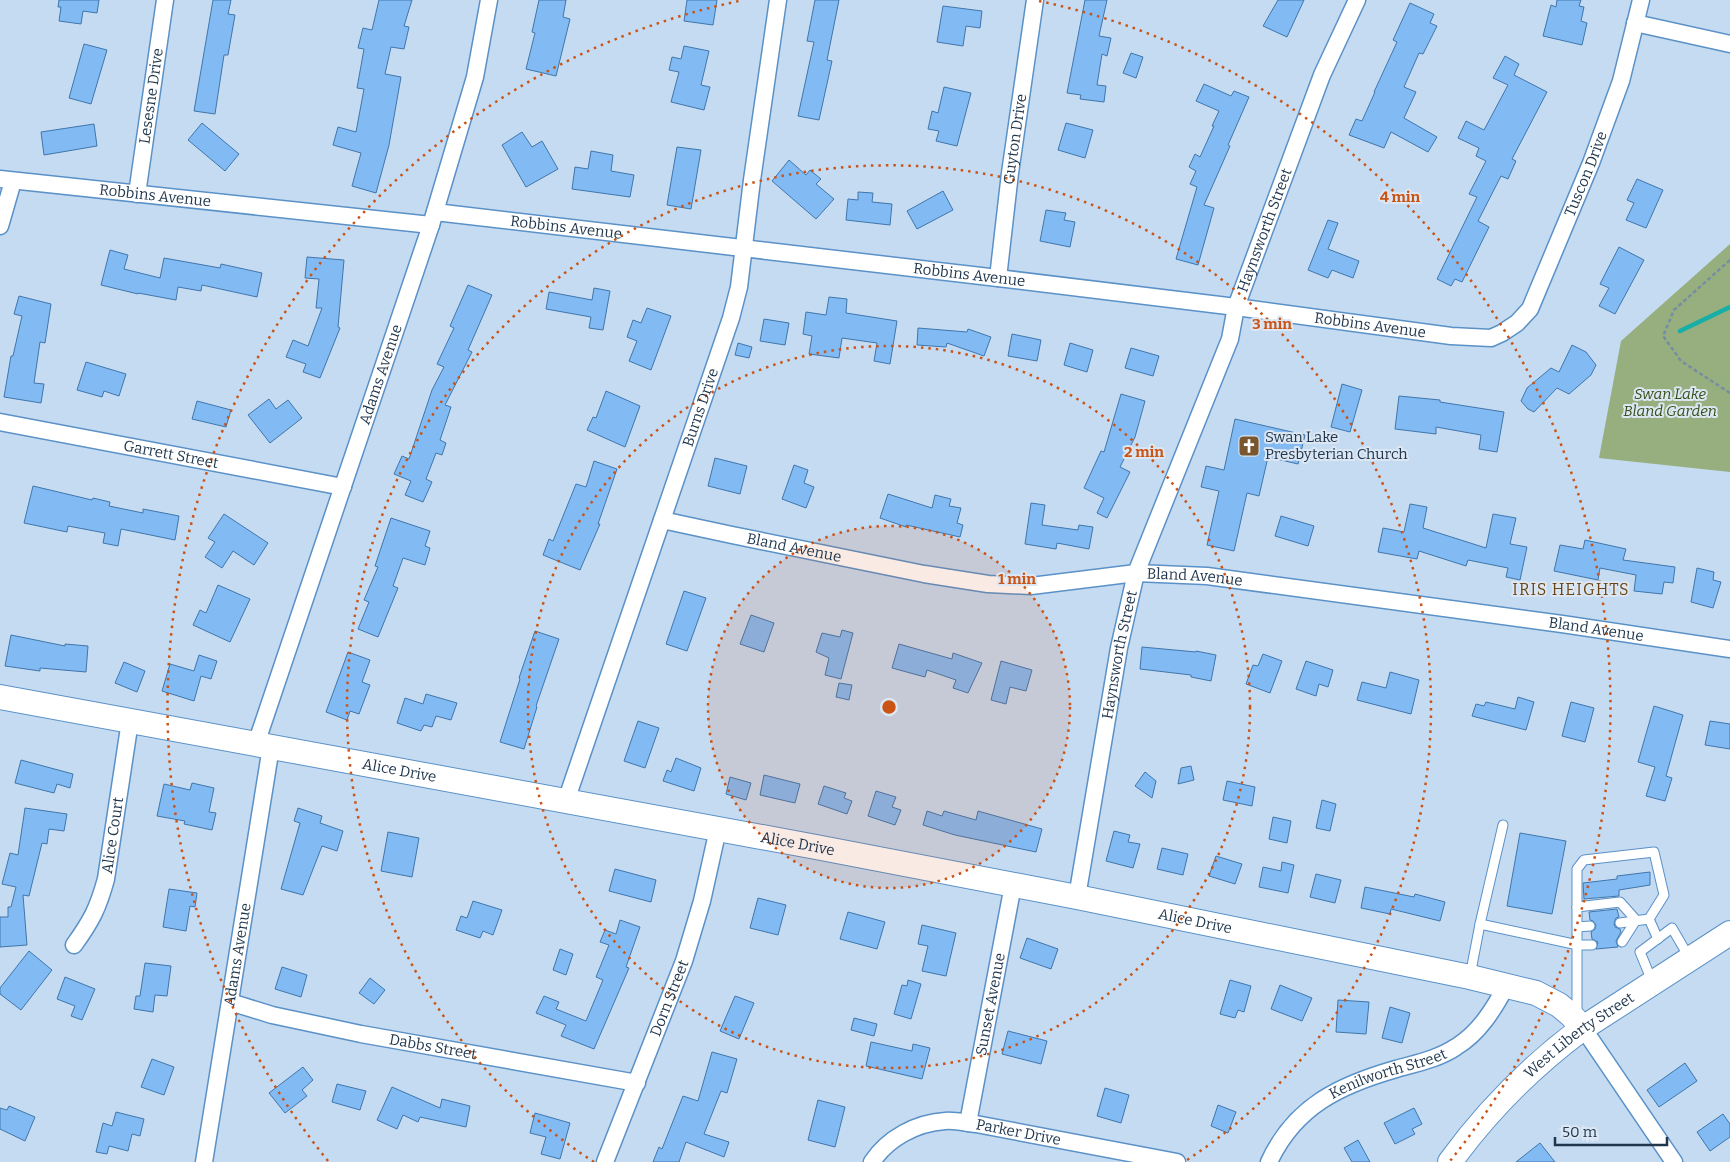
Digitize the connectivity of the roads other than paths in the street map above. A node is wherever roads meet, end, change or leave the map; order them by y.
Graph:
1 (165, 0) edge
2 (489, 0) edge
3 (778, 0) edge
4 (1035, 0) edge
5 (1357, 0) edge
6 (1641, 0) edge
7 (1635, 23) junction
8 (1730, 44) edge
9 (7, 180) edge
10 (137, 194) junction
11 (433, 218) junction
12 (0, 226) edge
13 (744, 248) junction
14 (998, 278) junction
15 (1236, 307) junction
16 (1502, 333) joint
17 (0, 422) edge
18 (342, 487) junction
19 (662, 520) junction
20 (1136, 573) junction
21 (1730, 649) edge
22 (0, 697) edge
23 (130, 721) junction
24 (263, 745) junction
25 (566, 801) junction
26 (1503, 825) dead end
27 (718, 829) junction
28 (1013, 885) junction
29 (1077, 898) junction
30 (1577, 907) junction
31 (1649, 919) junction
32 (1636, 920) junction
33 (1620, 923) dead end
34 (1480, 924) junction
35 (1590, 926) dead end
36 (1578, 927) junction
37 (1730, 933) edge
38 (1658, 939) junction
39 (1622, 942) dead end
40 (74, 945) dead end
41 (1578, 945) junction
42 (1592, 945) dead end
43 (1690, 959) junction
44 (1470, 977) junction
45 (1653, 984) junction
46 (1506, 986) junction
47 (230, 1002) junction
48 (1580, 1024) junction
49 (637, 1083) junction
50 (968, 1123) junction
51 (204, 1162) edge
52 (605, 1162) edge
53 (872, 1162) edge
54 (1177, 1162) edge
55 (1269, 1162) edge
56 (1450, 1162) edge
57 (1674, 1162) edge

1 - 10 street, Lesesne Drive
2 - 11 street, Adams Avenue
3 - 13 street, Burns Drive
4 - 14 street, Guyton Drive
5 - 15 street, Haynsworth Street
6 - 7 street, Tuscon Drive
7 - 8 street
7 - 16 street, Tuscon Drive
9 - 10 street, Robbins Avenue
9 - 12 street
10 - 11 street, Robbins Avenue
11 - 13 street, Robbins Avenue
11 - 18 street, Adams Avenue
13 - 14 street, Robbins Avenue
13 - 19 street, Burns Drive
14 - 15 street, Robbins Avenue
15 - 16 street, Robbins Avenue
15 - 20 street, Haynsworth Street
17 - 18 street, Garrett Street
18 - 24 street, Adams Avenue
19 - 20 street, Bland Avenue
19 - 25 street, Burns Drive
20 - 21 street, Bland Avenue
20 - 29 street, Haynsworth Street
22 - 23 main road, Alice Drive
23 - 24 main road, Alice Drive
23 - 40 street, Alice Court
24 - 25 main road, Alice Drive
24 - 47 street, Adams Avenue
25 - 27 main road, Alice Drive
26 - 34 lane
27 - 28 main road, Alice Drive
27 - 49 street, Dorn Street
28 - 29 main road, Alice Drive
28 - 50 street, Sunset Avenue
29 - 44 main road, Alice Drive
30 - 31 lane
30 - 32 lane
30 - 36 lane
31 - 32 lane
31 - 38 lane
32 - 33 lane
32 - 39 lane
34 - 41 lane
34 - 44 lane
35 - 36 lane
36 - 41 lane
37 - 43 main road, West Liberty Street
38 - 43 lane
38 - 45 lane
41 - 42 lane
41 - 48 lane
43 - 45 main road, West Liberty Street
44 - 46 main road, Alice Drive
45 - 48 main road, West Liberty Street
46 - 48 main road, Alice Drive
46 - 55 street, Kenilworth Street
47 - 49 street, Dabbs Street
47 - 51 street, Adams Avenue
48 - 56 main road, West Liberty Street
48 - 57 street
49 - 52 street, Dorn Street
50 - 53 street, Parker Drive
50 - 54 street, Parker Drive

